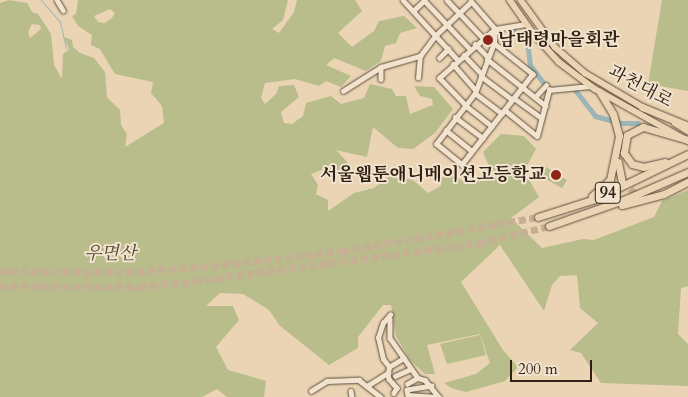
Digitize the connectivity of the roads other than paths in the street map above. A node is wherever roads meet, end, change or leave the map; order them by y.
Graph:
1 (57, 0) edge
2 (403, 0) edge
3 (424, 0) edge
4 (447, 0) edge
5 (510, 0) edge
6 (521, 0) edge
7 (471, 1) edge
8 (63, 10) dead end
9 (413, 11) junction
10 (459, 13) junction
11 (533, 21) junction
12 (447, 24) junction
13 (526, 24) junction
14 (495, 28) junction
15 (436, 36) junction
16 (483, 38) junction
17 (494, 43) junction
18 (475, 44) junction
19 (448, 49) junction
20 (470, 49) junction
21 (464, 55) junction
22 (420, 56) junction
23 (438, 58) dead end
24 (488, 58) junction
25 (458, 60) junction
26 (453, 64) junction
27 (381, 67) junction
28 (482, 75) junction
29 (418, 78) dead end
30 (381, 79) dead end
31 (600, 84) junction
32 (546, 85) dead end
33 (522, 87) junction
34 (595, 89) junction
35 (343, 91) dead end
36 (475, 91) junction
37 (535, 97) junction
38 (513, 99) junction
39 (465, 105) junction
40 (546, 106) junction
41 (642, 107) junction
42 (503, 112) junction
43 (456, 117) junction
44 (540, 118) junction
45 (492, 126) junction
46 (688, 126) edge
47 (446, 130) junction
48 (619, 132) junction
49 (687, 137) edge
50 (483, 138) junction
51 (472, 151) junction
52 (688, 154) edge
53 (675, 161) junction
54 (686, 173) edge
55 (622, 182) dead end
56 (688, 182) edge
57 (656, 193) tunnel mouth
58 (576, 205) junction
59 (583, 216) junction
60 (538, 217) tunnel mouth
61 (549, 226) tunnel mouth
62 (404, 358) junction
63 (389, 367) junction
64 (411, 369) junction
65 (388, 373) junction
66 (395, 376) dead end
67 (418, 378) junction
68 (408, 384) dead end
69 (367, 386) junction
70 (432, 386) junction
71 (311, 391) dead end
72 (351, 391) dead end
73 (394, 393) dead end
74 (352, 397) edge
75 (381, 397) edge

1 - 8 street
2 - 9 street
3 - 9 street
3 - 12 street
4 - 10 street
5 - 13 main road, 과천대로
6 - 11 main road, 과천대로
7 - 10 street
7 - 14 street
9 - 15 street
10 - 12 street
10 - 16 street
11 - 13 main road
11 - 31 main road, 과천대로
12 - 15 street
12 - 20 street
13 - 14 street
13 - 34 main road, 과천대로
14 - 16 street
14 - 17 street
15 - 19 street
15 - 22 street
16 - 18 street
17 - 24 street
17 - 33 street
18 - 20 street
18 - 24 street
19 - 23 street
19 - 25 street
20 - 21 street
21 - 25 street
21 - 28 street
22 - 27 street
22 - 29 street
24 - 28 street
24 - 33 street
25 - 26 street
26 - 36 street
26 - 39 street
27 - 30 street
27 - 35 street
28 - 36 street
28 - 38 street
31 - 34 main road
31 - 41 main road, 과천대로
32 - 37 street
33 - 37 street
33 - 38 street
34 - 40 street, 과천대로
34 - 48 highway
34 - 49 main road, 과천대로
36 - 39 street
36 - 42 street
37 - 40 street
38 - 42 street
38 - 44 street
39 - 43 street
39 - 45 street
40 - 44 street, 과천대로
41 - 46 highway
41 - 49 main road, 과천대로
42 - 44 street, 과천대로
42 - 45 street
43 - 47 street
43 - 50 street
45 - 50 street
47 - 51 street
47 - 51 street
48 - 55 highway
48 - 58 highway
49 - 53 highway
50 - 51 street
52 - 53 highway, 94
53 - 58 highway, 94
54 - 57 highway
54 - 59 highway, 94
56 - 59 highway
58 - 60 highway, 94
59 - 61 highway, 94
62 - 63 street
62 - 63 street
62 - 64 street
63 - 65 street
64 - 66 street
64 - 67 street
65 - 69 street
65 - 73 street
67 - 68 street
67 - 70 street
69 - 71 street
69 - 75 street
70 - 70 street
72 - 74 street

